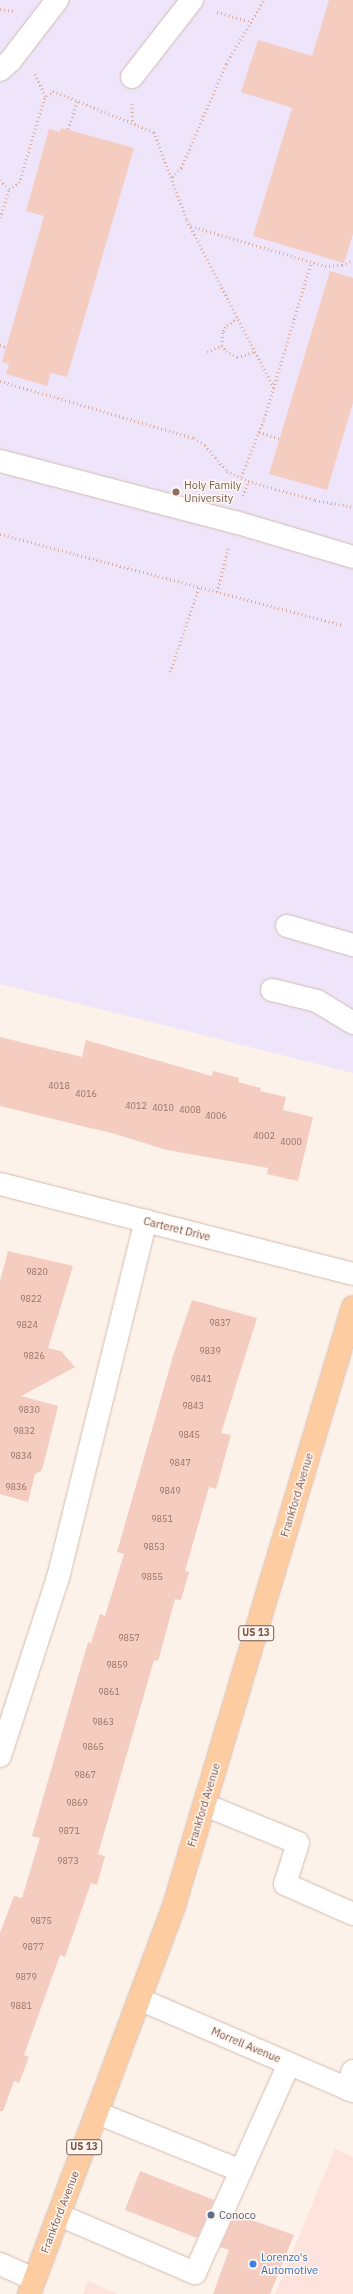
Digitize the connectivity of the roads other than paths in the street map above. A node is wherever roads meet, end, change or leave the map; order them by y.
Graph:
1 (57, 0) edge
2 (201, 5) edge
3 (0, 70) edge
4 (132, 77) dead end
5 (0, 461) edge
6 (353, 557) edge
7 (287, 926) dead end
8 (353, 945) edge
9 (272, 990) dead end
10 (353, 1023) edge
11 (0, 1184) edge
12 (146, 1221) junction
13 (353, 1274) edge
14 (353, 1307) edge
15 (0, 1756) edge
16 (205, 1804) junction
17 (353, 1914) edge
18 (139, 1999) junction
19 (289, 2064) junction
20 (351, 2084) edge
21 (97, 2113) junction
22 (241, 2171) junction
23 (59, 2215) junction
24 (0, 2264) edge
25 (31, 2286) edge

1 - 3 street
2 - 4 street
5 - 6 street
7 - 8 street
9 - 10 street
11 - 12 street, Carteret Drive
12 - 13 street, Carteret Drive
12 - 15 street
14 - 16 main road, Frankford Avenue / US 13
16 - 17 street
16 - 18 main road, Frankford Avenue / US 13
18 - 19 street, Morrell Avenue
18 - 21 main road, Frankford Avenue / US 13
19 - 20 street, Morrell Avenue
19 - 22 street
21 - 22 street
21 - 23 main road, Frankford Avenue / US 13
22 - 23 street
23 - 25 main road, Frankford Avenue / US 13
24 - 25 street

